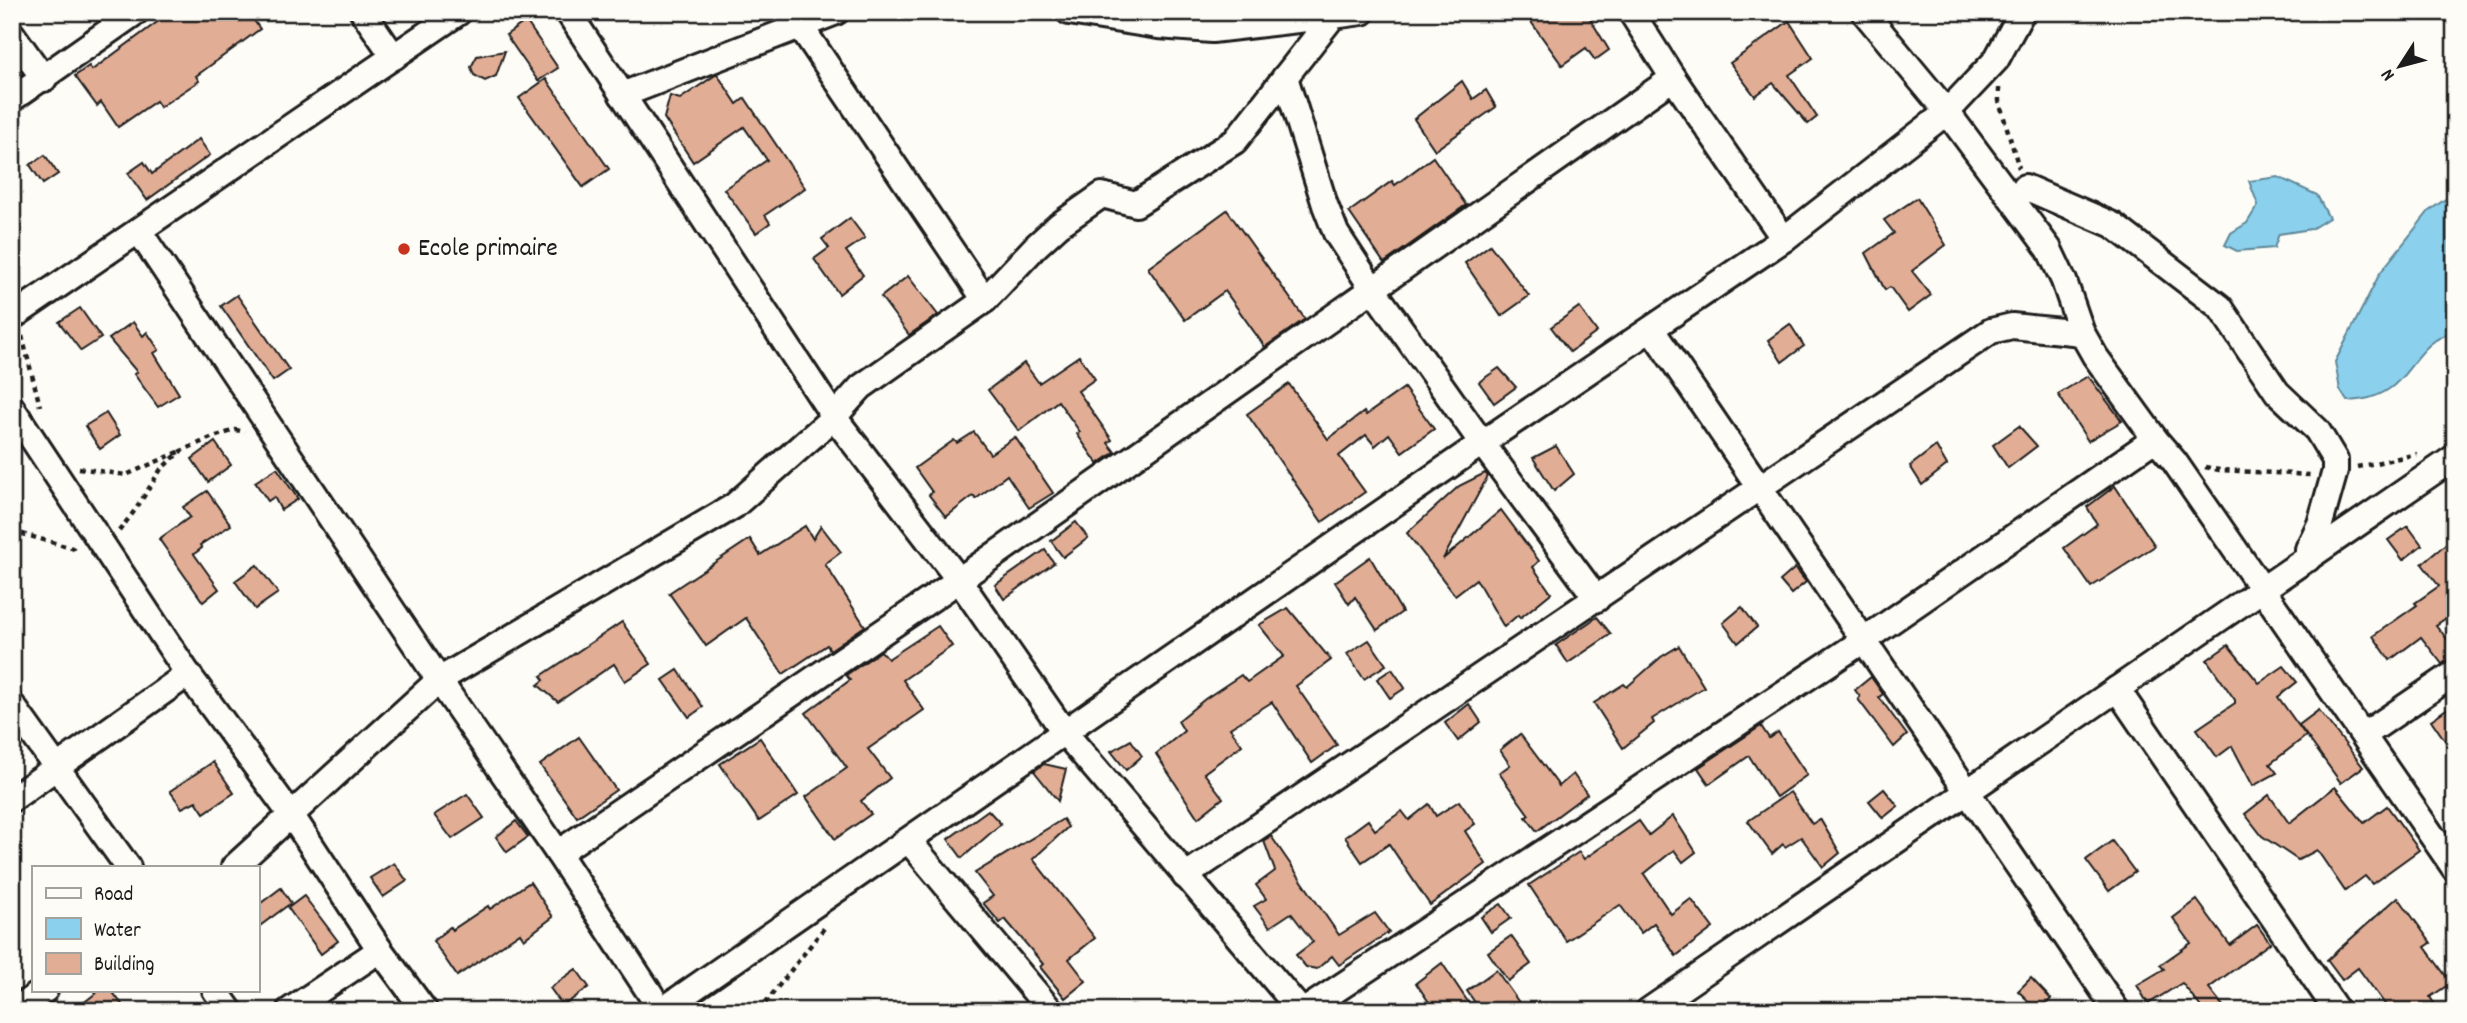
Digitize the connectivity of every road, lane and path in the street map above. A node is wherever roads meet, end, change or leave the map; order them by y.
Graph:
1 (136, 12) edge
2 (363, 12) edge
3 (459, 12) edge
4 (568, 12) edge
5 (836, 12) edge
6 (1069, 12) edge
7 (1362, 12) edge
8 (1631, 12) edge
9 (1864, 12) edge
10 (2022, 12) edge
11 (1333, 16) junction
12 (795, 18) edge
13 (12, 34) edge
14 (394, 57) junction
15 (1996, 60) junction
16 (1285, 77) junction
17 (1672, 78) junction
18 (44, 79) junction
19 (622, 95) junction
20 (12, 99) edge
21 (1947, 112) junction
22 (2025, 187) joint
23 (139, 231) junction
24 (1784, 239) junction
25 (1371, 288) junction
26 (985, 300) junction
27 (12, 317) edge
28 (1652, 330) junction
29 (2082, 333) junction
30 (41, 407) dead end
31 (12, 408) edge
32 (834, 417) junction
33 (2155, 439) junction
34 (279, 441) junction
35 (1482, 443) junction
36 (181, 451) junction
37 (2455, 457) edge
38 (70, 459) dead end
39 (1760, 489) junction
40 (12, 531) edge
41 (93, 551) junction
42 (2308, 559) junction
43 (959, 580) junction
44 (2264, 589) junction
45 (1597, 599) junction
46 (1864, 640) junction
47 (2455, 673) edge
48 (188, 674) junction
49 (439, 680) junction
50 (2118, 689) junction
51 (12, 705) edge
52 (1065, 733) junction
53 (2364, 735) junction
54 (57, 768) junction
55 (1968, 792) junction
56 (12, 799) edge
57 (292, 816) junction
58 (909, 841) junction
59 (558, 853) junction
60 (127, 866) edge
61 (235, 866) edge
62 (2455, 869) edge
63 (1185, 876) junction
64 (827, 925) dead end
65 (380, 950) junction
66 (42, 992) edge
67 (216, 992) edge
68 (14, 1009) edge
69 (230, 1011) edge
70 (289, 1011) edge
71 (425, 1011) edge
72 (661, 1011) edge
73 (759, 1011) edge
74 (1051, 1011) edge
75 (1302, 1011) edge
76 (1648, 1011) edge
77 (2117, 1011) edge
78 (2337, 1011) edge

1 - 18 street
2 - 14 street
3 - 14 street
4 - 19 street
5 - 12 street
6 - 11 street
7 - 11 street
8 - 17 street
9 - 21 street
10 - 15 street
11 - 16 street
12 - 19 street
12 - 26 street
13 - 18 street
14 - 23 street
15 - 21 street
15 - 22 path
16 - 25 street
16 - 26 street
17 - 24 street
17 - 25 street
18 - 20 street
19 - 32 street
21 - 24 street
21 - 29 street
22 - 42 street
23 - 27 street
23 - 34 street
24 - 28 street
25 - 35 street
25 - 43 street
26 - 32 street
27 - 30 path
28 - 35 street
28 - 39 street
29 - 33 street
29 - 39 street
31 - 41 street
32 - 43 street
32 - 49 street
33 - 44 street
33 - 46 street
34 - 36 path
34 - 49 street
35 - 45 street
35 - 52 street
36 - 38 path
36 - 41 path
37 - 42 street
39 - 45 street
39 - 46 street
40 - 41 path
41 - 48 street
42 - 44 street
43 - 52 street
43 - 59 street
44 - 50 street
44 - 53 street
45 - 63 street
46 - 55 street
46 - 75 street
47 - 53 street
48 - 54 street
48 - 57 street
49 - 57 street
49 - 59 street
50 - 55 street
50 - 78 street
51 - 54 street
52 - 58 street
52 - 63 street
53 - 62 street
54 - 56 street
54 - 60 street
55 - 76 street
55 - 77 street
57 - 61 street
57 - 65 street
58 - 72 street
58 - 74 street
59 - 72 street
63 - 75 street
64 - 73 path
65 - 70 street
65 - 71 street
66 - 68 street
67 - 69 street

